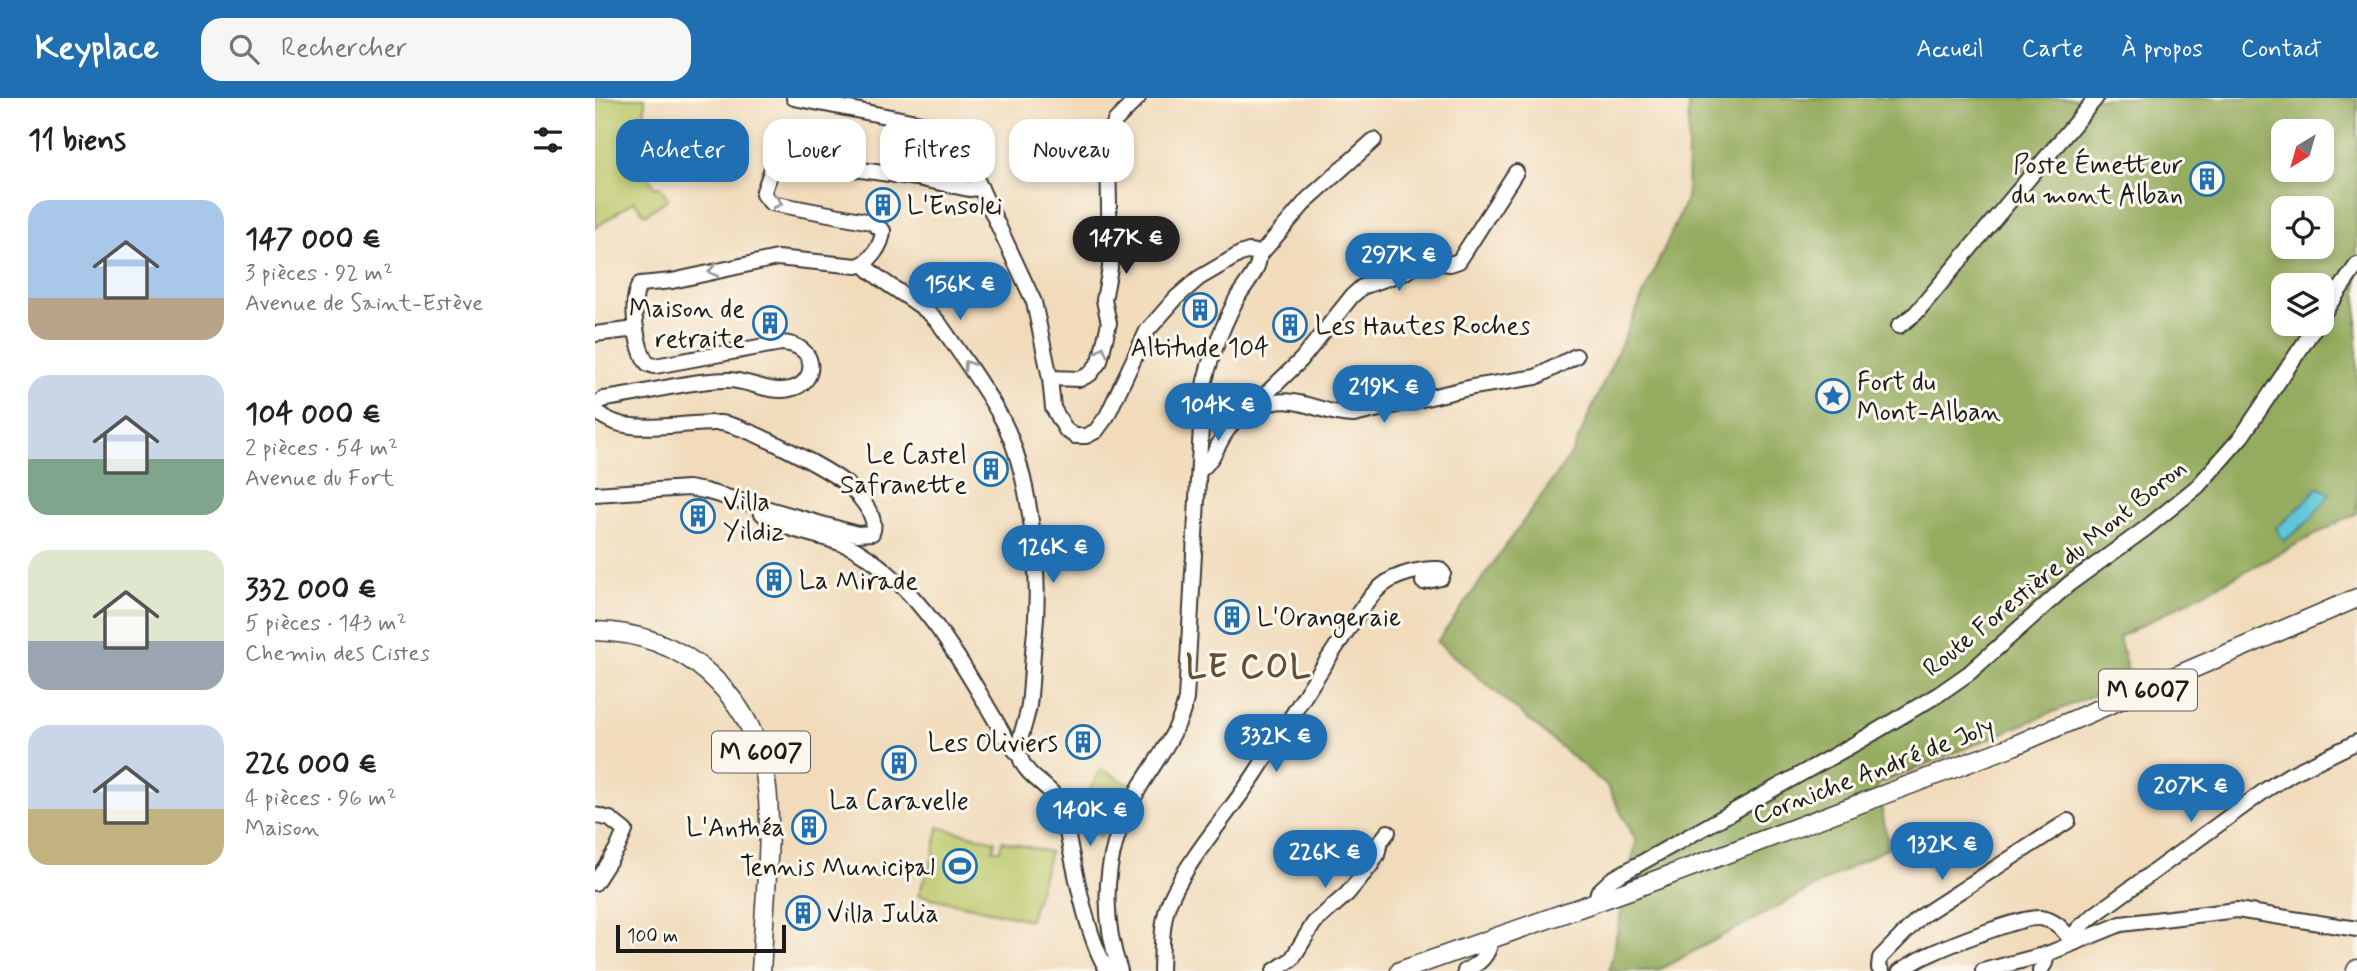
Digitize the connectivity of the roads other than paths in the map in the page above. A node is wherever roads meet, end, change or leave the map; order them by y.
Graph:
1 (794, 98) edge
2 (1137, 98) edge
3 (2096, 98) edge
4 (1374, 140) dead end
5 (1516, 172) dead end
6 (981, 188) junction
7 (1259, 256) junction
8 (863, 264) junction
9 (2357, 265) edge
10 (2334, 298) edge
11 (1899, 326) dead end
12 (636, 329) junction
13 (595, 334) edge
14 (2308, 336) edge
15 (1576, 356) dead end
16 (1050, 378) junction
17 (595, 407) edge
18 (1253, 409) junction
19 (1199, 471) junction
20 (595, 495) edge
21 (761, 508) junction
22 (1423, 582) dead end
23 (2357, 598) edge
24 (595, 631) edge
25 (2357, 743) edge
26 (1020, 755) junction
27 (595, 816) edge
28 (2068, 821) dead end
29 (1388, 832) dead end
30 (595, 883) edge
31 (1596, 902) junction
32 (2355, 931) edge
33 (1492, 938) junction
34 (2069, 942) junction
35 (1463, 949) junction
36 (2047, 954) junction
37 (761, 971) edge
38 (1108, 971) edge
39 (1120, 971) edge
40 (1160, 971) edge
41 (1275, 971) edge
42 (1400, 971) edge
43 (1465, 971) edge
44 (1882, 971) edge
45 (1900, 971) edge
46 (1983, 971) edge
47 (2040, 971) edge

1 - 6 street
16 -> 2 street
3 - 11 street
4 - 7 street
5 - 18 street
6 -> 8 street
6 - 16 street
7 - 16 street
7 - 19 street
8 -> 12 street
26 -> 8 street
9 - 10 street
12 - 13 street
12 - 17 street
14 - 31 street, Route Forestière du Mont Boron
15 - 18 street
17 - 21 street
18 - 19 street
19 - 39 street
20 - 21 street
21 - 26 street
22 - 40 street
23 - 31 main road, Corniche André de Joly / M 6007
24 - 37 main road, M 6007
25 - 34 street
26 - 38 street
27 - 30 street
28 - 44 street
29 - 41 street
31 - 33 main road, Corniche André de Joly / M 6007
32 - 34 street
33 - 35 main road, Corniche André de Joly / M 6007
33 - 43 street
34 - 36 street
34 - 45 street
35 - 42 main road, Corniche André de Joly / M 6007
35 - 43 street
36 - 46 street
36 - 47 street

